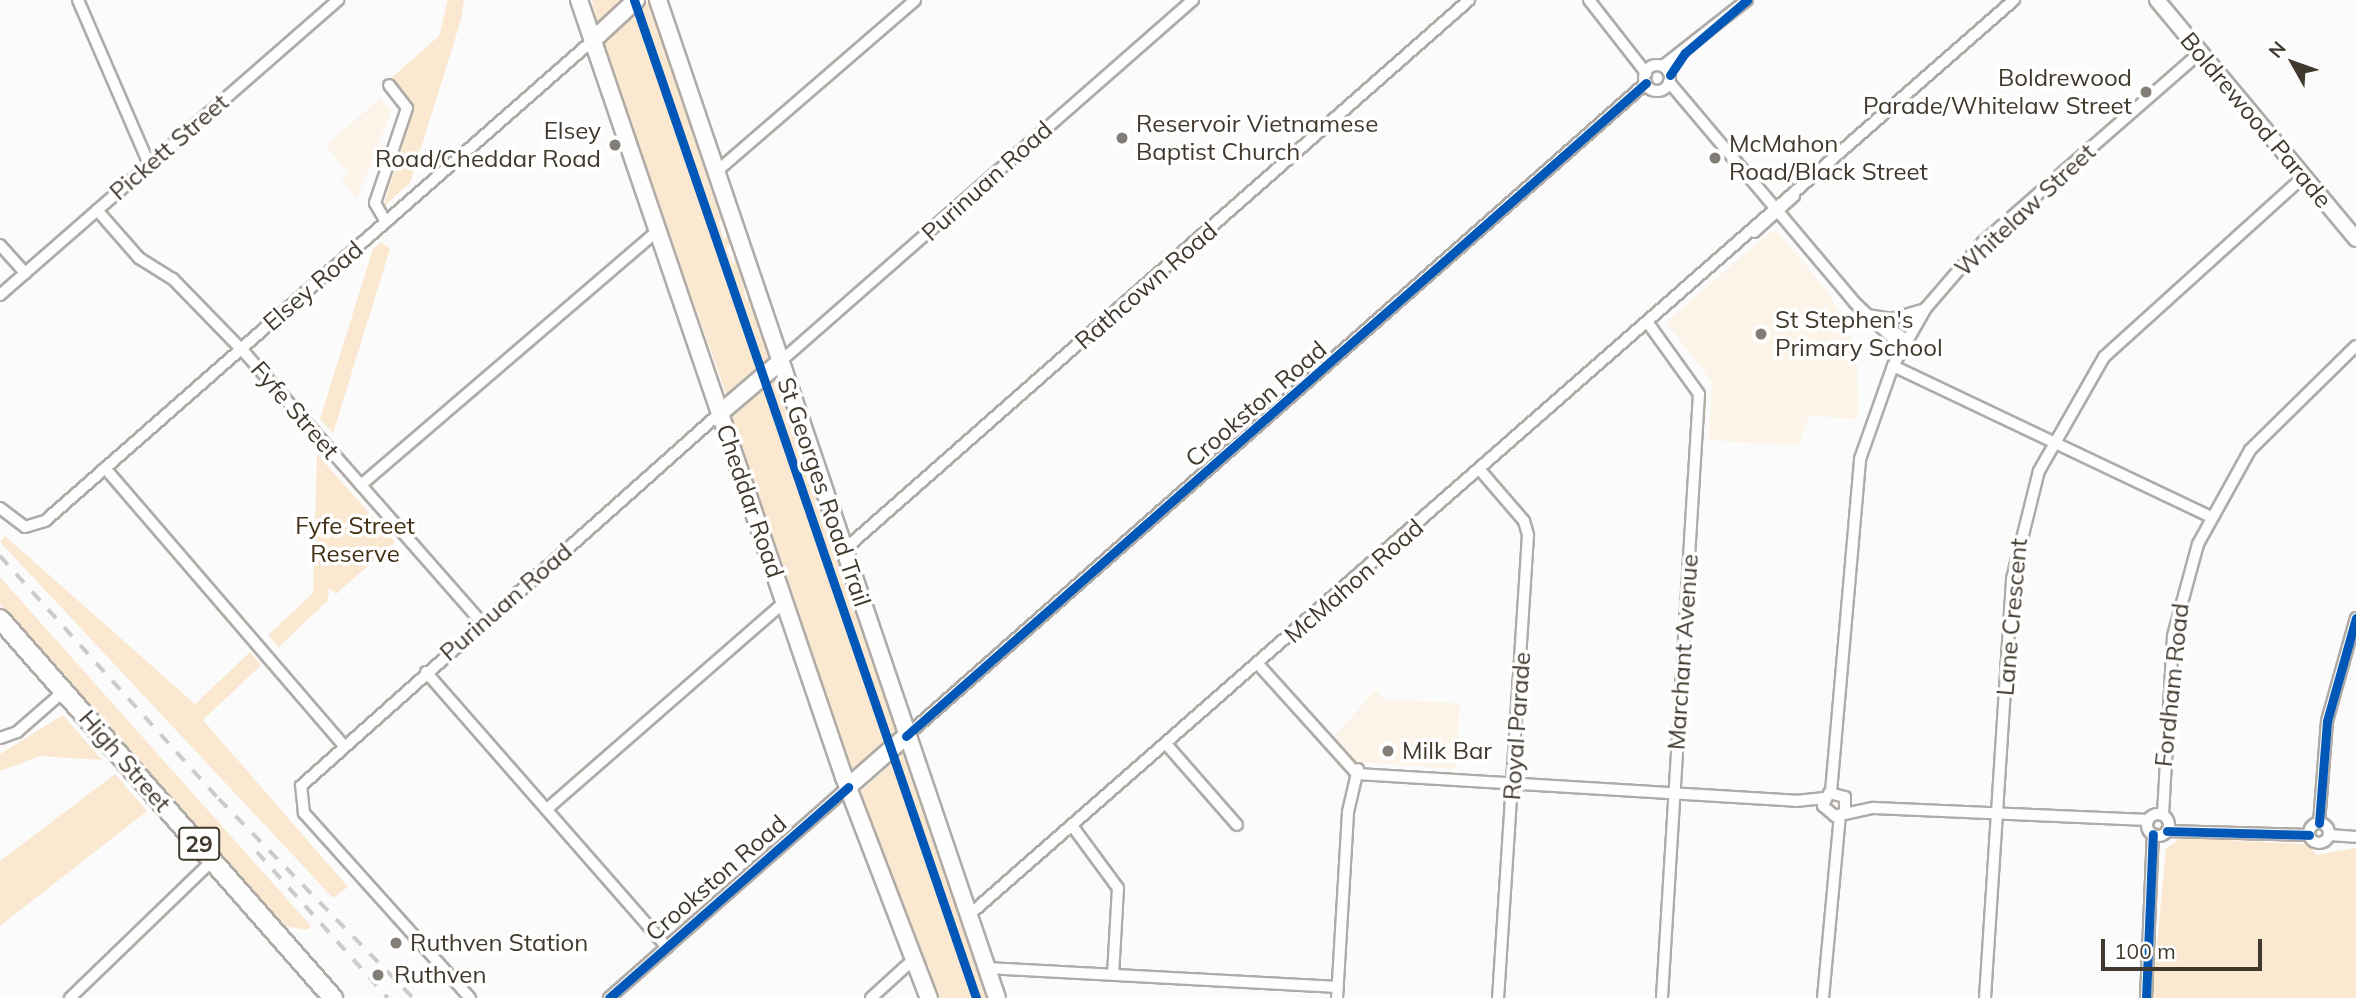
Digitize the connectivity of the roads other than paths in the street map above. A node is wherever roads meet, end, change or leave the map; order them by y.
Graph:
1 (78, 0) edge
2 (338, 0) edge
3 (579, 0) edge
4 (636, 0) edge
5 (658, 0) edge
6 (915, 0) edge
7 (1194, 0) edge
8 (1461, 0) edge
9 (1469, 0) edge
10 (1588, 0) edge
11 (1747, 0) edge
12 (2014, 0) edge
13 (2157, 0) edge
14 (1447, 22) junction
15 (593, 40) junction
16 (2200, 53) junction
17 (1637, 55) junction
18 (1665, 72) junction
19 (1651, 84) junction
20 (389, 85) dead end
21 (1680, 103) junction
22 (149, 164) junction
23 (716, 172) junction
24 (2304, 176) junction
25 (96, 210) junction
26 (1774, 210) junction
27 (386, 222) junction
28 (658, 230) junction
29 (2356, 239) edge
30 (0, 245) edge
31 (25, 273) junction
32 (0, 295) edge
33 (1926, 308) junction
34 (1867, 315) junction
35 (1648, 323) junction
36 (2356, 346) edge
37 (240, 350) junction
38 (1900, 353) junction
39 (781, 361) junction
40 (720, 413) junction
41 (2052, 439) junction
42 (105, 468) junction
43 (1480, 470) junction
44 (361, 485) junction
45 (0, 508) edge
46 (2210, 516) junction
47 (845, 549) junction
48 (784, 602) junction
49 (2356, 618) edge
50 (0, 620) edge
51 (482, 623) junction
52 (1258, 664) junction
53 (426, 672) junction
54 (64, 691) junction
55 (906, 736) junction
56 (0, 738) edge
57 (346, 742) junction
58 (1167, 745) junction
59 (1357, 771) junction
60 (1512, 783) junction
61 (848, 787) junction
62 (1674, 793) junction
63 (1836, 796) junction
64 (1796, 802) junction
65 (1874, 807) junction
66 (547, 809) junction
67 (1834, 813) junction
68 (1997, 814) junction
69 (2319, 823) junction
70 (1237, 825) dead end
71 (2158, 825) junction
72 (1073, 827) junction
73 (2309, 835) junction
74 (2329, 835) junction
75 (2356, 837) edge
76 (213, 860) junction
77 (969, 915) junction
78 (667, 947) junction
79 (915, 958) junction
80 (987, 968) junction
81 (1113, 974) junction
82 (1337, 993) edge
83 (70, 998) edge
84 (333, 998) edge
85 (470, 998) edge
86 (609, 998) edge
87 (871, 998) edge
88 (929, 998) edge
89 (997, 998) edge
90 (1499, 998) edge
91 (1662, 998) edge
92 (1823, 998) edge
93 (1985, 998) edge
94 (2146, 998) edge

1 - 22 street
2 - 22 street, Pickett Street
3 - 15 main road, Cheddar Road
4 - 15 main road
5 - 23 main road
6 - 23 street
7 - 39 street, Purinuan Road
8 - 14 street, Rathcown Road
9 - 14 street, Rathcown Road
10 - 17 street
11 - 18 street
12 - 26 street, McMahon Road
13 - 16 street, Boldrewood Parade
14 - 47 street, Rathcown Road
15 - 27 street, Elsey Road
15 - 28 main road, Cheddar Road
16 - 24 street, Boldrewood Parade
16 - 33 street, Whitelaw Street
17 - 18 street
17 - 19 street
18 - 19 street
18 - 19 street
18 - 21 street
19 - 21 street
19 - 55 street, Crookston Road
20 - 27 street
21 - 26 street
22 - 25 street, Pickett Street
23 - 39 main road
24 - 29 street, Boldrewood Parade
24 - 41 street, Lane Crescent
25 - 31 street, Pickett Street
25 - 37 street, Fyfe Street
26 - 34 street
26 - 35 street, McMahon Road
27 - 37 street, Elsey Road
28 - 40 main road, Cheddar Road
28 - 44 street
30 - 31 street
31 - 32 street, Pickett Street
33 - 34 street
33 - 38 street, Whitelaw Street
34 - 38 street
35 - 43 street, McMahon Road
35 - 62 street, Marchant Avenue
36 - 46 street, Fordham Road
37 - 42 street, Elsey Road
37 - 44 street, Fyfe Street
38 - 41 street
38 - 63 street, Whitelaw Street
39 - 40 main road
39 - 47 main road
40 - 48 main road, Cheddar Road
40 - 51 street, Purinuan Road
41 - 46 street
41 - 68 street, Lane Crescent
42 - 45 street, Elsey Road
42 - 57 street
43 - 52 street, McMahon Road
43 - 60 street, Royal Parade
44 - 51 street, Fyfe Street
46 - 71 street, Fordham Road
47 - 55 main road
48 - 61 main road, Cheddar Road
48 - 66 street
49 - 69 street
50 - 54 main road, High Street / 29
51 - 53 street, Purinuan Road
52 - 58 street, McMahon Road
52 - 59 street
53 - 57 street, Purinuan Road
53 - 66 street
54 - 56 street
54 - 76 main road, High Street / 29
55 - 61 main road
55 - 77 main road
57 - 85 street, Purinuan Road
58 - 70 street
58 - 72 street, McMahon Road
59 - 60 street
59 - 82 street
60 - 62 street
60 - 90 street, Royal Parade
61 - 78 street, Crookston Road
61 - 79 main road, Cheddar Road
62 - 64 street
62 - 91 street, Marchant Avenue
63 - 64 street
63 - 65 street
63 - 67 street
63 - 67 street
64 - 67 street
65 - 67 street
65 - 68 street
66 - 78 street
67 - 92 street
68 - 71 street
68 - 93 street, Lane Crescent
69 - 73 street
69 - 74 street
71 - 73 street
71 - 94 street, Fordham Road
72 - 77 street, McMahon Road
72 - 81 street
73 - 74 street
74 - 75 street
76 - 83 street
76 - 84 main road, High Street / 29
77 - 80 main road
78 - 86 street, Crookston Road
79 - 87 street
79 - 88 main road, Cheddar Road
80 - 81 street
80 - 89 main road
81 - 82 street

